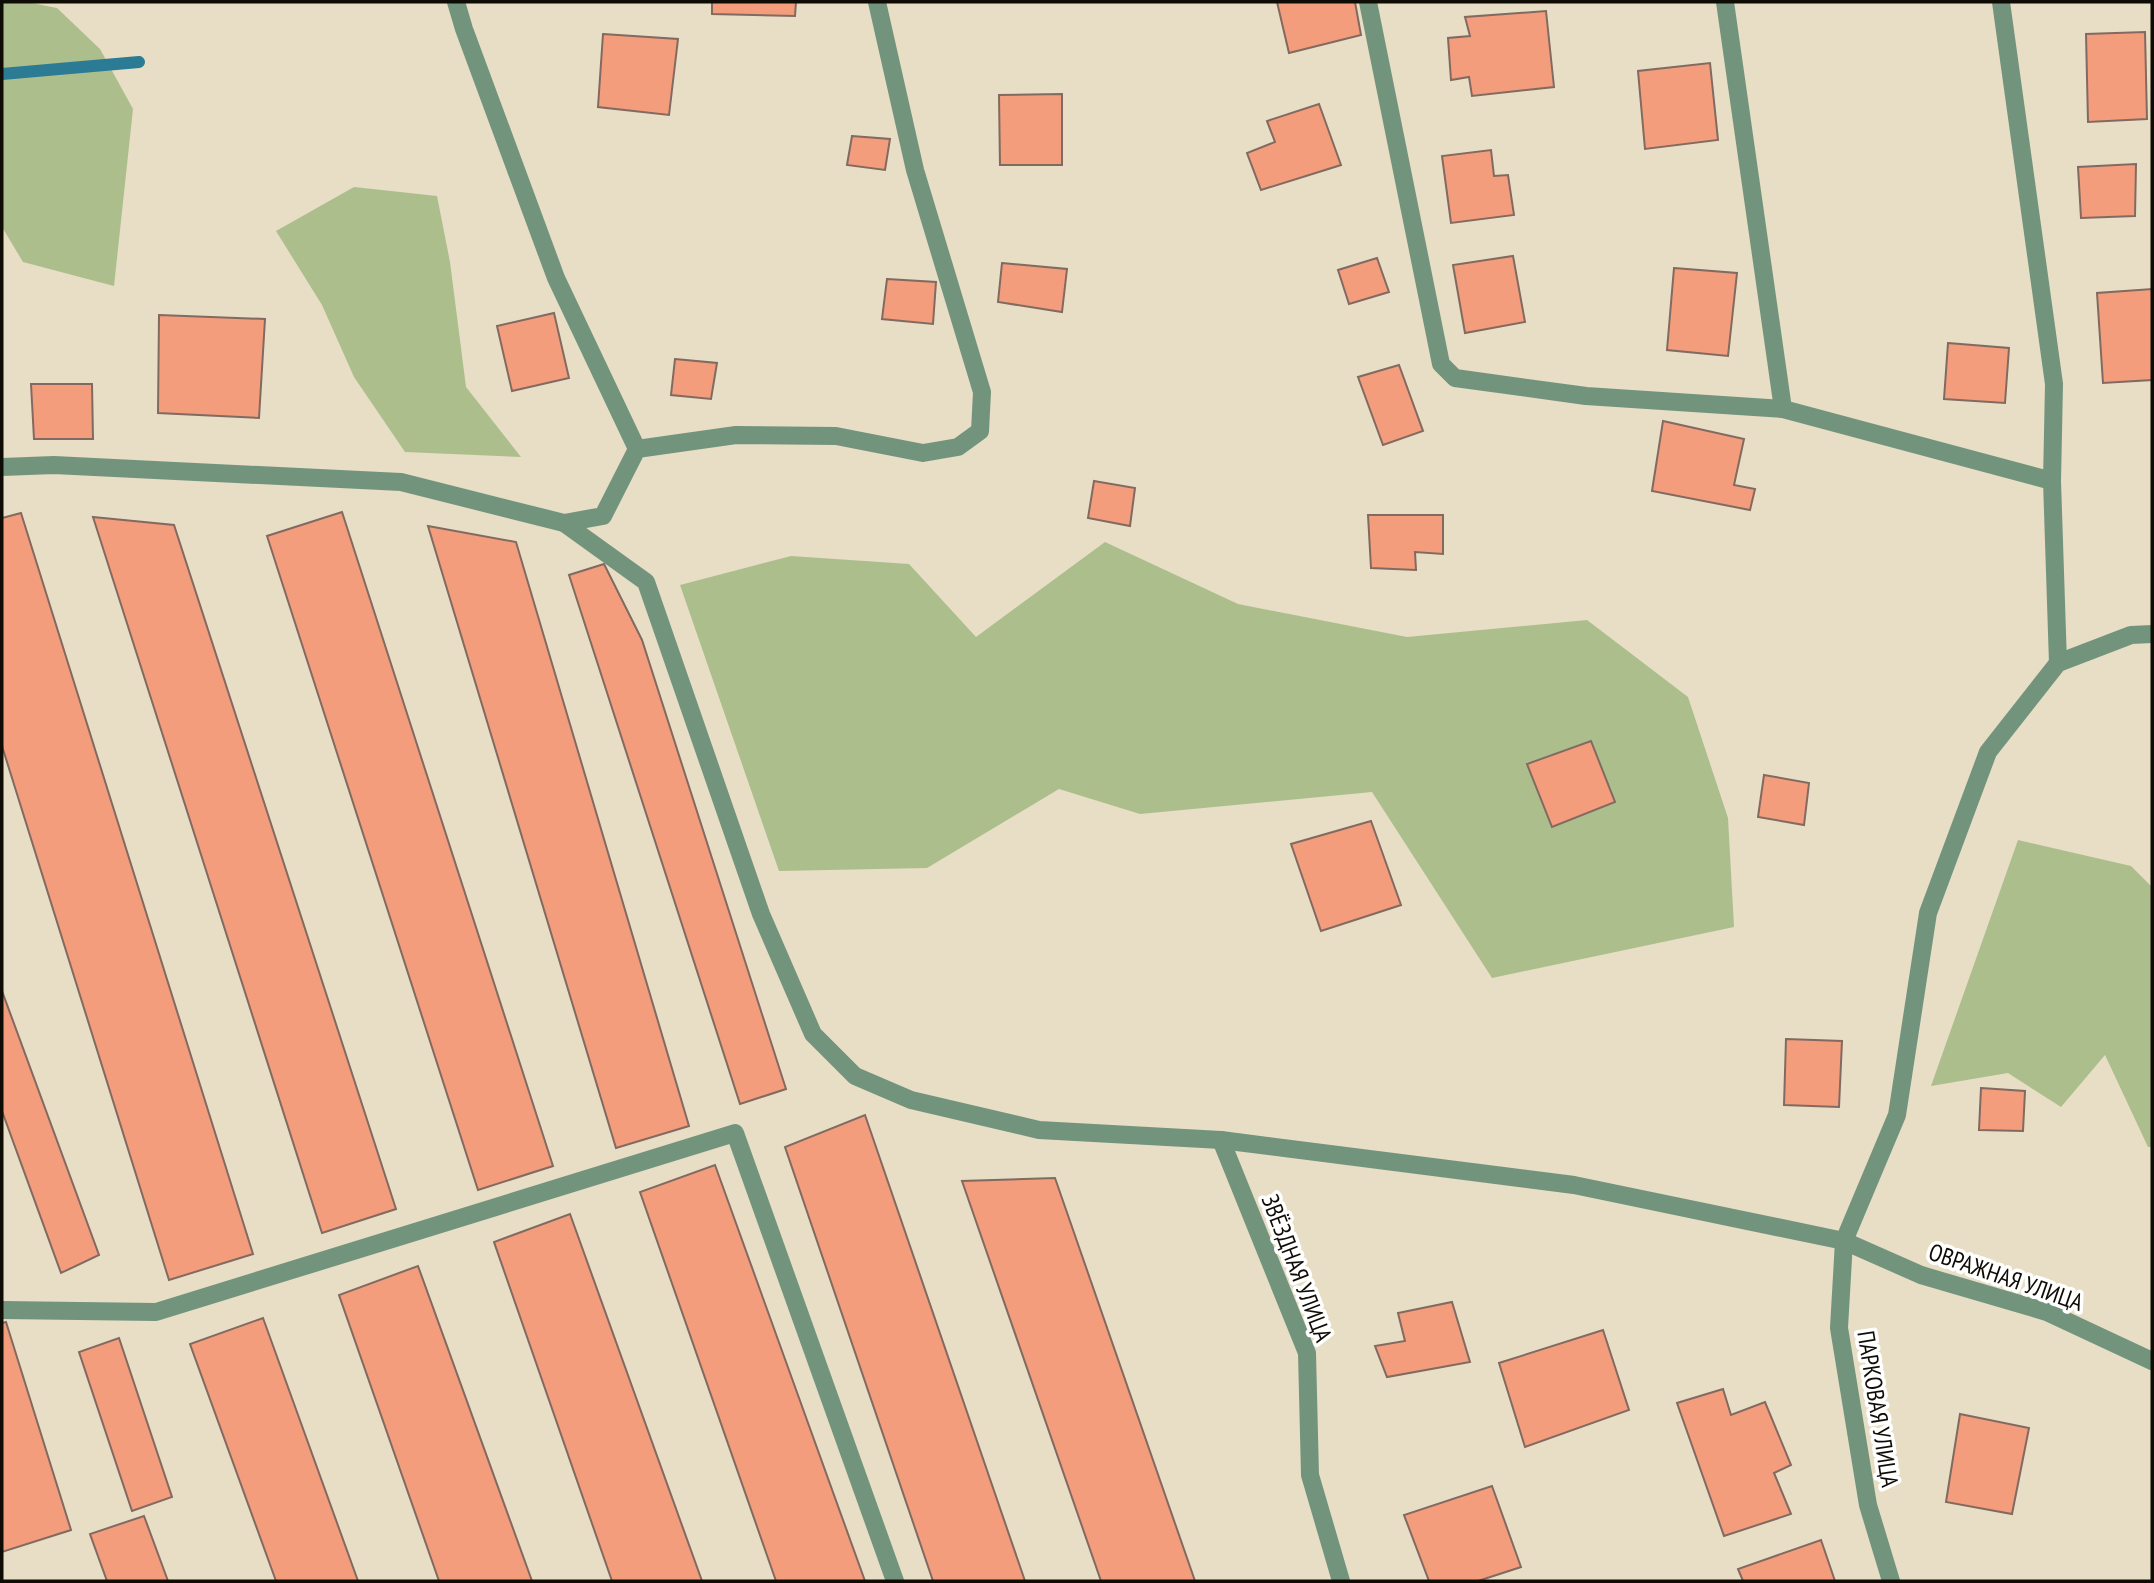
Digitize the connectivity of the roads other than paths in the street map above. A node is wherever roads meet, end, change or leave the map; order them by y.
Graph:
1 (456, 2) edge
2 (877, 2) edge
3 (1368, 2) edge
4 (1725, 2) edge
5 (2001, 2) edge
6 (1783, 409) junction
7 (637, 449) junction
8 (2, 467) edge
9 (2052, 481) junction
10 (564, 523) junction
11 (2152, 634) edge
12 (2058, 663) junction
13 (1221, 1140) junction
14 (1844, 1241) junction
15 (2, 1310) edge
16 (2152, 1361) edge
17 (895, 1581) edge
18 (1340, 1581) edge
19 (1891, 1581) edge

1 - 7 street
2 - 7 street
3 - 6 street
4 - 6 street
5 - 9 street
6 - 9 street
7 - 10 street
8 - 10 street
9 - 12 street
10 - 13 street, ОВРАЖНАЯ УЛИЦА
11 - 12 street
12 - 14 street, ПАРКОВАЯ УЛИЦА
13 - 14 street, ОВРАЖНАЯ УЛИЦА
13 - 18 street, ЗВЁЗДНАЯ УЛИЦА
14 - 16 street, ОВРАЖНАЯ УЛИЦА
14 - 19 street, ПАРКОВАЯ УЛИЦА
15 - 17 street

